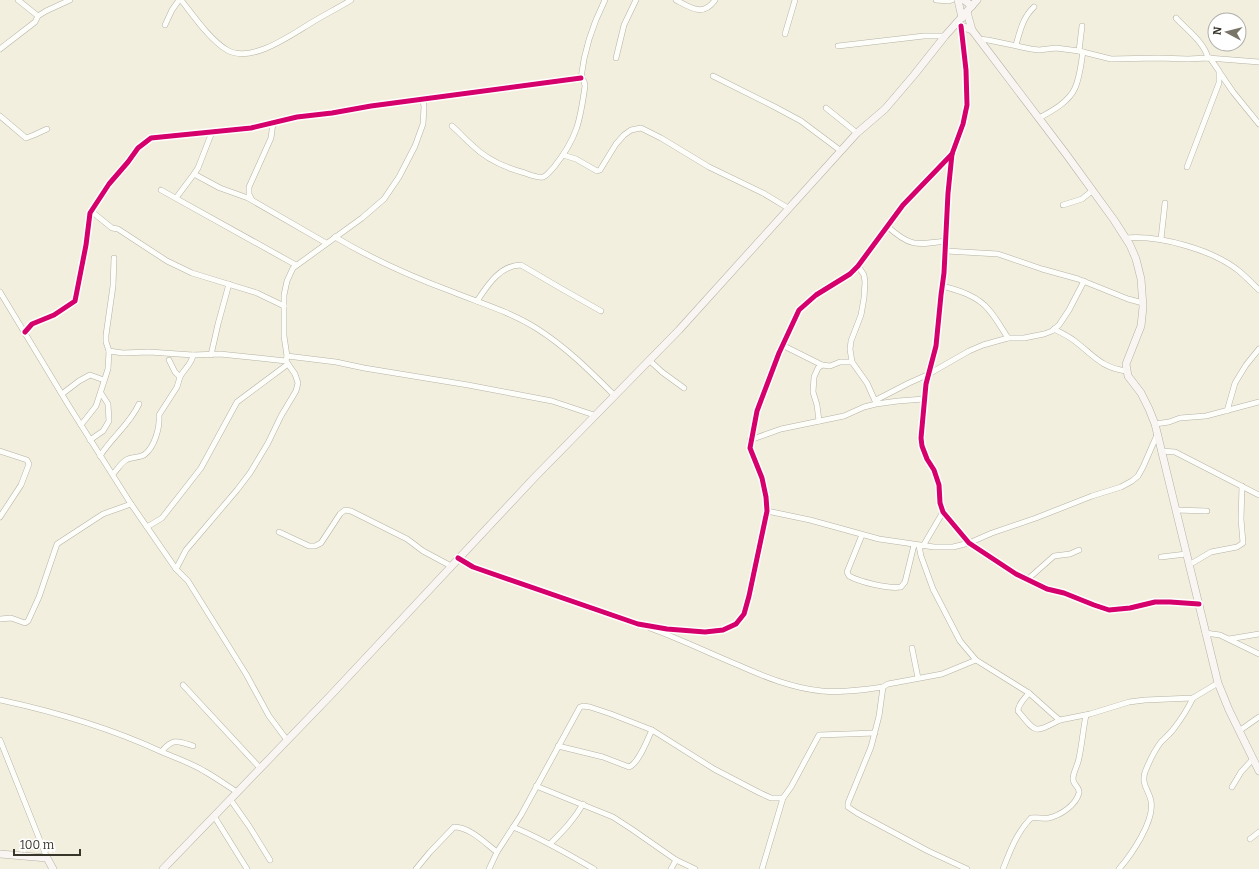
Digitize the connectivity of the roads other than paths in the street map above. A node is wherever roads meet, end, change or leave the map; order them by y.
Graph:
1 (18, 0) edge
2 (70, 0) edge
3 (180, 0) edge
4 (351, 0) edge
5 (605, 0) edge
6 (636, 0) edge
7 (676, 0) edge
8 (714, 0) edge
9 (795, 0) edge
10 (936, 0) edge
11 (952, 0) edge
12 (958, 0) edge
13 (964, 0) edge
14 (977, 0) edge
15 (1034, 7) dead end
16 (970, 9) junction
17 (38, 16) junction
18 (962, 18) junction
19 (1176, 18) dead end
20 (165, 25) dead end
21 (958, 25) junction
22 (1082, 26) dead end
23 (972, 30) junction
24 (785, 34) dead end
25 (945, 36) junction
26 (978, 39) junction
27 (1016, 45) junction
28 (838, 46) dead end
29 (0, 49) edge
30 (1081, 51) junction
31 (616, 58) dead end
32 (1209, 58) junction
33 (1259, 62) edge
34 (1220, 73) junction
35 (713, 76) dead end
36 (581, 78) junction
37 (423, 100) junction
38 (826, 108) dead end
39 (0, 116) edge
40 (1039, 118) junction
41 (273, 122) junction
42 (1259, 124) edge
43 (452, 126) dead end
44 (47, 129) dead end
45 (212, 132) junction
46 (857, 133) junction
47 (841, 151) junction
48 (952, 154) junction
49 (563, 155) junction
50 (1187, 167) dead end
51 (194, 174) junction
52 (161, 190) dead end
53 (1093, 190) junction
54 (176, 198) junction
55 (252, 200) junction
56 (1165, 203) dead end
57 (1063, 205) dead end
58 (788, 208) junction
59 (91, 211) junction
60 (887, 226) junction
61 (335, 237) junction
62 (1126, 238) junction
63 (1161, 239) junction
64 (946, 241) junction
65 (326, 242) junction
66 (946, 251) junction
67 (114, 258) dead end
68 (296, 265) junction
69 (858, 266) junction
70 (1084, 281) junction
71 (230, 284) junction
72 (942, 286) junction
73 (1259, 290) edge
74 (0, 292) edge
75 (476, 301) junction
76 (1144, 303) junction
77 (284, 306) junction
78 (602, 310) dead end
79 (1054, 329) junction
80 (25, 332) junction
81 (1008, 338) junction
82 (782, 345) junction
83 (1259, 349) edge
84 (110, 351) junction
85 (193, 355) junction
86 (211, 355) junction
87 (169, 360) dead end
88 (287, 360) junction
89 (649, 360) junction
90 (852, 362) junction
91 (822, 365) junction
92 (1127, 370) junction
93 (927, 376) junction
94 (180, 377) junction
95 (104, 380) junction
96 (684, 388) dead end
97 (101, 393) junction
98 (62, 394) junction
99 (614, 395) junction
100 (924, 399) junction
101 (876, 402) junction
102 (1259, 402) edge
103 (139, 404) dead end
104 (1227, 411) junction
105 (594, 416) junction
106 (820, 421) junction
107 (1154, 424) junction
108 (81, 425) junction
109 (1158, 435) junction
110 (90, 440) junction
111 (750, 440) junction
112 (0, 451) edge
113 (1161, 451) junction
114 (100, 456) junction
115 (113, 474) junction
116 (1242, 486) junction
117 (1259, 495) edge
118 (131, 504) junction
119 (1176, 510) junction
120 (767, 511) junction
121 (1207, 511) dead end
122 (943, 512) junction
123 (0, 517) edge
124 (147, 527) junction
125 (278, 532) dead end
126 (862, 535) junction
127 (969, 543) junction
128 (919, 546) junction
129 (1079, 550) dead end
130 (1187, 555) junction
131 (1161, 557) dead end
132 (458, 558) junction
133 (1200, 558) junction
134 (1189, 565) junction
135 (450, 566) junction
136 (176, 568) junction
137 (1028, 579) junction
138 (1198, 604) junction
139 (0, 619) edge
140 (638, 624) junction
141 (1205, 634) junction
142 (1259, 634) edge
143 (1229, 639) junction
144 (912, 648) dead end
145 (1259, 654) edge
146 (976, 660) junction
147 (918, 678) junction
148 (1218, 683) junction
149 (183, 685) dead end
150 (882, 688) junction
151 (1029, 693) junction
152 (1193, 698) junction
153 (0, 700) edge
154 (1086, 715) junction
155 (1259, 717) edge
156 (1060, 720) junction
157 (652, 730) junction
158 (1239, 731) junction
159 (875, 733) junction
160 (0, 740) edge
161 (287, 740) junction
162 (193, 746) dead end
163 (558, 746) junction
164 (162, 751) junction
165 (1253, 759) junction
166 (260, 768) junction
167 (1259, 771) edge
168 (536, 786) junction
169 (1232, 787) dead end
170 (237, 792) junction
171 (783, 798) junction
172 (230, 799) junction
173 (582, 804) junction
174 (214, 816) junction
175 (513, 827) junction
176 (1259, 832) edge
177 (1250, 839) dead end
178 (550, 844) junction
179 (497, 852) junction
180 (0, 854) edge
181 (47, 858) junction
182 (270, 860) dead end
183 (676, 860) junction
184 (53, 869) edge
185 (163, 869) edge
186 (247, 869) edge
187 (416, 869) edge
188 (489, 869) edge
189 (594, 869) edge
190 (671, 869) edge
191 (695, 869) edge
192 (762, 869) edge
193 (967, 869) edge
194 (1003, 869) edge
195 (1119, 869) edge

1 - 17 street
2 - 17 street
3 - 4 street
3 - 20 street
5 - 36 street
6 - 31 street
7 - 8 street
9 - 24 street
10 - 11 street
12 - 18 main road
13 - 16 main road
14 - 16 main road
15 - 27 street
16 - 18 main road
16 - 23 main road
17 - 29 street
18 - 21 main road
19 - 32 street
21 - 23 main road
21 - 25 main road
21 - 48 street
22 - 30 street
23 - 26 main road
25 - 28 street
25 - 46 main road
26 - 27 street
26 - 40 main road
27 - 30 street
30 - 32 street
30 - 40 street
32 - 33 street
32 - 34 street
34 - 42 street
34 - 50 street
35 - 47 street
36 - 37 street
36 - 49 street
37 - 41 street
37 - 61 street
38 - 46 street
39 - 44 street
40 - 53 main road
41 - 45 street
41 - 55 street
43 - 49 street
45 - 51 street
45 - 59 street
46 - 47 main road
47 - 58 main road
48 - 60 street
48 - 64 street
49 - 58 street
51 - 54 street
51 - 55 street
52 - 54 street
53 - 57 street
53 - 62 main road
54 - 68 street
55 - 65 street
56 - 63 street
58 - 89 main road
59 - 71 street
59 - 80 street
60 - 64 street
60 - 69 street
61 - 65 street
61 - 75 street
62 - 63 street
62 - 76 main road
63 - 73 street
64 - 66 street
65 - 68 street
66 - 70 street
66 - 72 street
67 - 84 street
68 - 77 street
69 - 82 street
69 - 90 street
70 - 76 street
70 - 79 street
71 - 77 street
71 - 86 street
72 - 81 street
72 - 93 street
74 - 80 street
75 - 78 street
75 - 99 street
76 - 92 main road
77 - 88 street
79 - 81 street
79 - 92 street
80 - 98 street
81 - 93 street
82 - 91 street
82 - 111 street
83 - 104 street
84 - 85 street
84 - 95 street
85 - 86 street
85 - 94 street
86 - 88 street
87 - 94 street
88 - 105 street
88 - 124 street
88 - 136 street
89 - 96 street
89 - 99 main road
90 - 91 street
90 - 101 street
91 - 106 street
92 - 107 main road
93 - 100 street
93 - 101 street
94 - 115 street
95 - 97 street
95 - 98 street
97 - 108 street
97 - 110 street
98 - 108 street
99 - 105 main road
100 - 101 street
100 - 122 street
101 - 106 street
102 - 104 street
103 - 114 street
104 - 107 street
105 - 132 main road
106 - 111 street
107 - 109 main road
108 - 110 street
109 - 113 main road
109 - 127 street
110 - 114 street
111 - 120 street
112 - 123 street
113 - 116 street
113 - 119 main road
114 - 115 street
115 - 118 street
116 - 117 street
116 - 133 street
118 - 124 street
118 - 139 street
119 - 121 street
119 - 130 main road
120 - 126 street
120 - 140 street
122 - 127 street
122 - 128 street
124 - 136 street
125 - 135 street
126 - 128 street
126 - 128 street
127 - 128 street
127 - 137 street
128 - 146 street
129 - 137 street
130 - 131 street
130 - 133 street
130 - 134 main road
132 - 135 main road
132 - 140 street
133 - 134 street
134 - 138 main road
135 - 161 main road
136 - 161 street
137 - 138 street
138 - 141 main road
140 - 150 street
141 - 143 street
141 - 148 main road
142 - 143 street
143 - 145 street
144 - 147 street
146 - 147 street
146 - 151 street
147 - 150 street
148 - 152 street
148 - 158 main road
149 - 166 street
150 - 159 street
151 - 156 street
151 - 156 street
152 - 154 street
152 - 195 street
153 - 164 street
154 - 156 street
154 - 194 street
155 - 158 street
157 - 163 street
157 - 163 street
157 - 171 street
158 - 165 main road
159 - 171 street
159 - 193 street
160 - 181 street
161 - 166 main road
162 - 164 street
163 - 168 street
164 - 170 street
165 - 167 main road
165 - 169 street
166 - 170 main road
168 - 173 street
168 - 175 street
170 - 172 main road
171 - 192 street
172 - 174 main road
172 - 182 street
173 - 178 street
173 - 183 street
174 - 185 main road
174 - 186 street
175 - 178 street
175 - 179 street
176 - 177 street
178 - 189 street
179 - 187 street
179 - 188 street
180 - 181 main road
181 - 184 main road
183 - 190 street
183 - 191 street

